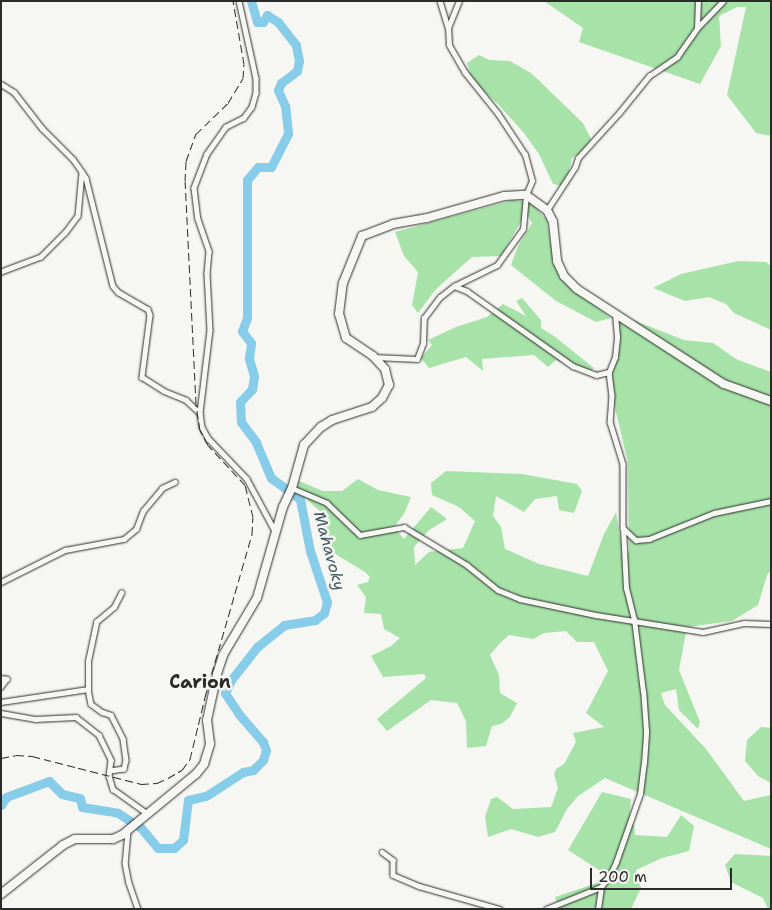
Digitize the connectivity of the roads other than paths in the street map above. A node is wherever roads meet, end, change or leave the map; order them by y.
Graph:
1 (238, 1) edge
2 (440, 1) edge
3 (459, 1) edge
4 (698, 1) edge
5 (723, 1) edge
6 (448, 28) junction
7 (697, 28) junction
8 (1, 84) edge
9 (82, 172) junction
10 (526, 195) junction
11 (547, 210) junction
12 (1, 272) edge
13 (454, 286) junction
14 (615, 313) junction
15 (373, 356) junction
16 (609, 372) junction
17 (771, 401) edge
18 (200, 413) junction
19 (175, 482) dead end
20 (292, 488) junction
21 (771, 501) edge
22 (623, 528) junction
23 (276, 532) junction
24 (1, 582) edge
25 (121, 593) dead end
26 (634, 620) junction
27 (771, 624) edge
28 (1, 678) edge
29 (1, 687) edge
30 (88, 689) junction
31 (1, 702) edge
32 (1, 713) edge
33 (110, 771) junction
34 (146, 816) junction
35 (128, 831) junction
36 (382, 852) dead end
37 (601, 887) junction
38 (1, 894) edge
39 (138, 909) edge
40 (500, 909) edge
41 (546, 909) edge
42 (598, 909) edge

1 - 18 street
2 - 6 street
3 - 6 street
4 - 7 street
5 - 7 street
6 - 10 street
7 - 11 street
8 - 9 street
9 - 12 street
9 - 18 street
10 - 11 main road
10 - 13 street
10 - 15 main road
11 - 14 main road
13 - 15 street
13 - 16 street
14 - 16 street
14 - 17 main road
15 - 20 main road
16 - 22 street
18 - 23 street
19 - 24 street
20 - 23 main road
20 - 26 street
21 - 22 street
22 - 26 street
23 - 34 main road
25 - 30 street
26 - 27 street
26 - 37 street
28 - 29 street
30 - 31 street
30 - 33 street
32 - 33 street
33 - 34 street
34 - 35 main road
35 - 38 main road
35 - 39 street
36 - 40 street
37 - 41 street
37 - 42 street

